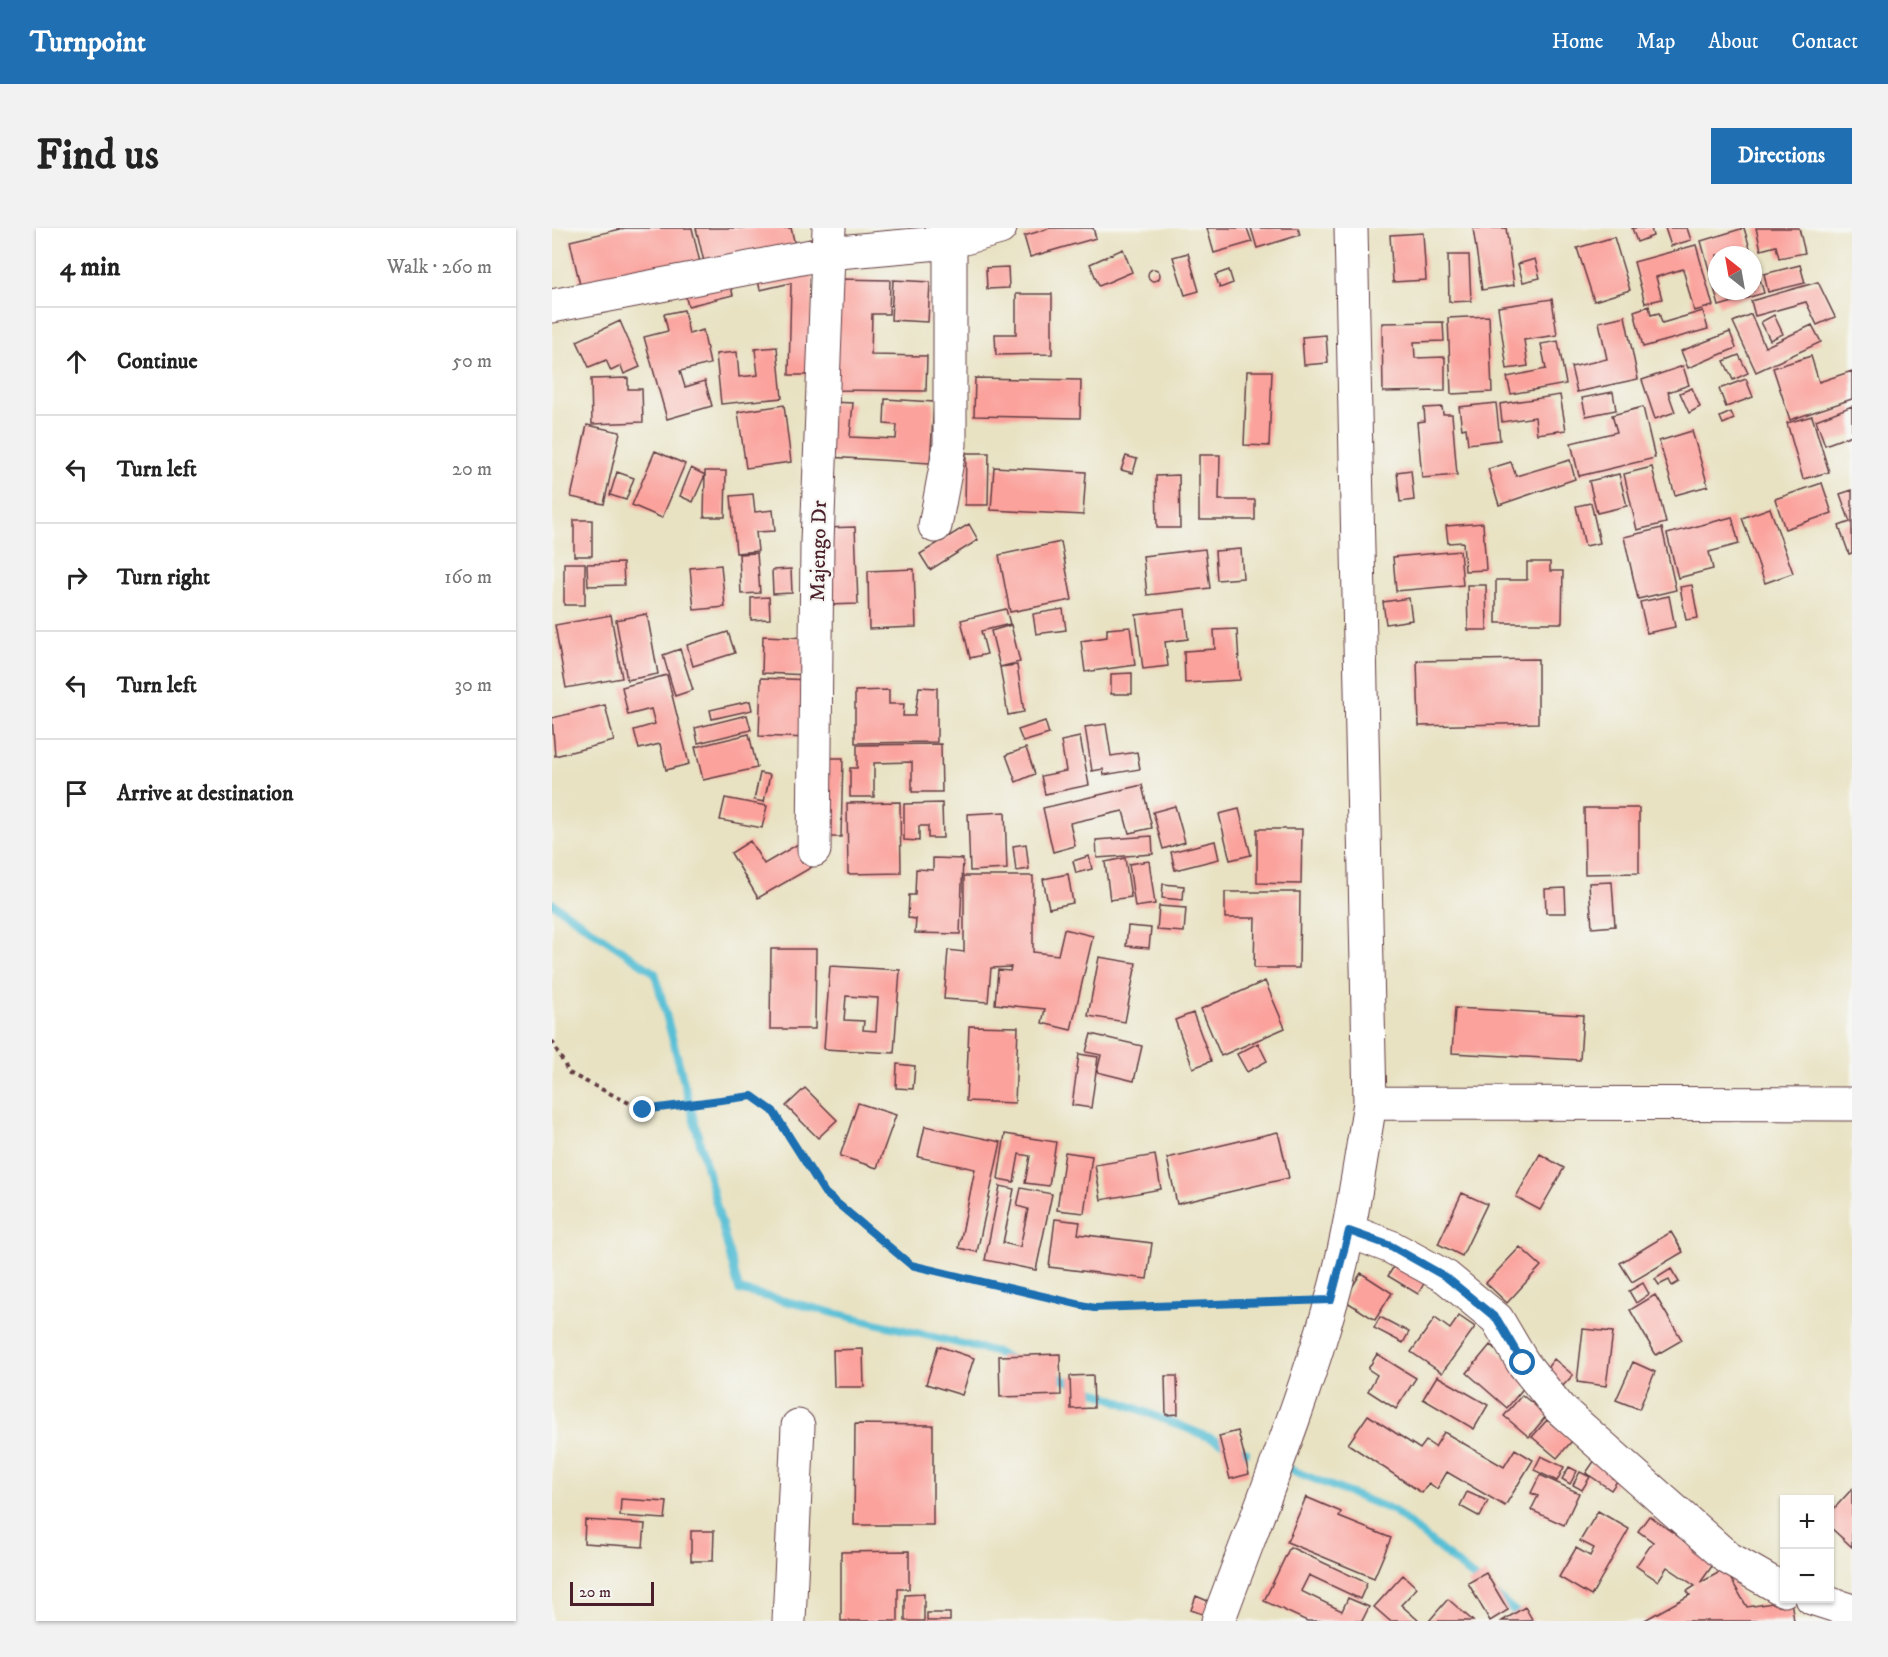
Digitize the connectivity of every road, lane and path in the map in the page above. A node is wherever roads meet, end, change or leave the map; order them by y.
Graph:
1 (1000, 228) edge
2 (1351, 228) edge
3 (951, 235) edge
4 (828, 240) edge
5 (552, 306) edge
6 (935, 526) dead end
7 (814, 850) dead end
8 (552, 1041) edge
9 (1370, 1103) junction
10 (1852, 1104) edge
11 (1349, 1231) junction
12 (1331, 1300) junction
13 (798, 1426) dead end
14 (1780, 1587) edge
15 (1825, 1603) edge
16 (1852, 1611) edge
17 (789, 1621) edge
18 (1218, 1621) edge

1 - 3 street
2 - 9 street
3 - 4 street
3 - 6 street
4 - 5 street
4 - 7 street, Majengo Dr
8 - 12 path
9 - 10 street
9 - 11 street
11 - 12 street
11 - 14 street
12 - 18 street
13 - 17 street
15 - 16 street

